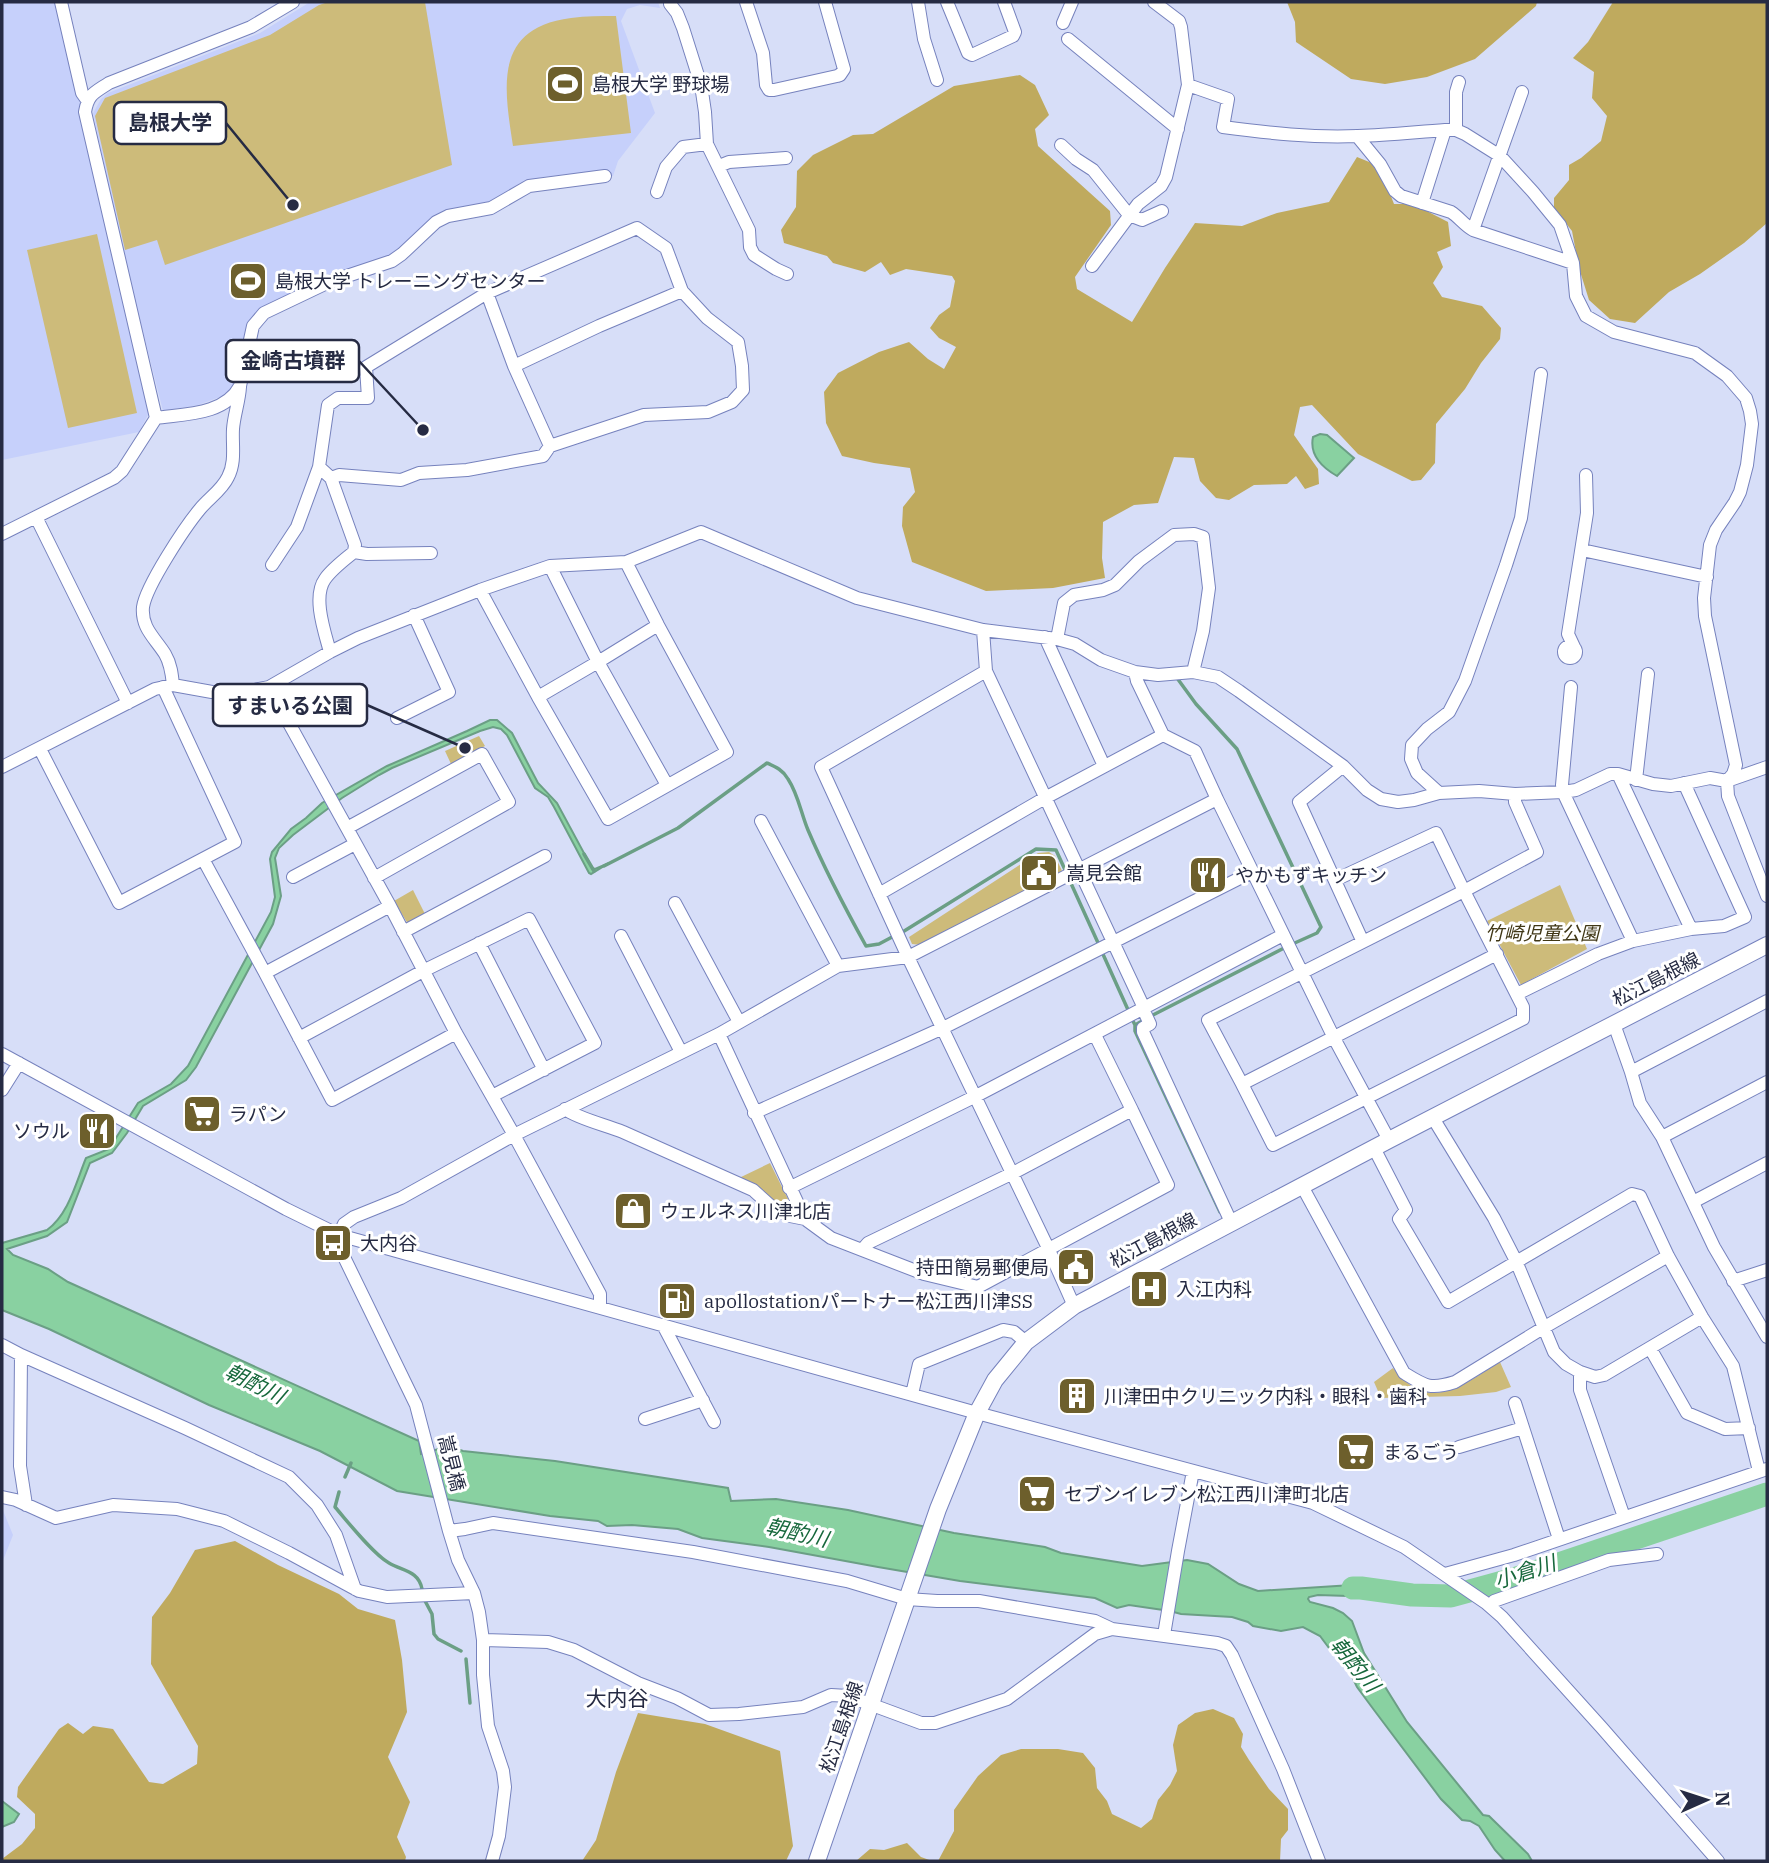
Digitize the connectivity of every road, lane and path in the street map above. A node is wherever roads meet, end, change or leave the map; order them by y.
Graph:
1 (61, 2) edge
2 (293, 2) edge
3 (746, 2) edge
4 (825, 2) edge
5 (918, 2) edge
6 (947, 2) edge
7 (1004, 2) edge
8 (1072, 2) edge
9 (1154, 2) edge
10 (671, 3) edge
11 (1063, 23) dead end
12 (1068, 39) dead end
13 (937, 80) dead end
14 (1459, 82) dead end
15 (1188, 85) junction
16 (1522, 92) dead end
17 (87, 100) junction
18 (1178, 129) junction
19 (1451, 130) junction
20 (1357, 136) junction
21 (707, 144) junction
22 (1061, 145) dead end
23 (1500, 156) junction
24 (786, 158) dead end
25 (719, 166) junction
26 (606, 176) dead end
27 (657, 192) dead end
28 (1422, 203) junction
29 (1162, 211) dead end
30 (1129, 215) junction
31 (1473, 230) junction
32 (1573, 263) junction
33 (1092, 266) dead end
34 (787, 274) dead end
35 (682, 291) junction
36 (487, 293) junction
37 (514, 366) junction
38 (1541, 374) dead end
39 (240, 386) junction
40 (156, 418) junction
41 (550, 446) junction
42 (319, 467) junction
43 (1586, 475) dead end
44 (331, 478) junction
45 (36, 517) junction
46 (2, 534) edge
47 (1581, 550) junction
48 (354, 552) junction
49 (431, 553) dead end
50 (626, 562) junction
51 (272, 565) dead end
52 (550, 566) junction
53 (1707, 577) junction
54 (480, 590) junction
55 (414, 615) junction
56 (658, 625) junction
57 (983, 630) junction
58 (1051, 638) junction
59 (1575, 649) dead end
60 (330, 652) junction
61 (598, 662) junction
62 (986, 671) junction
63 (1135, 672) junction
64 (1193, 672) junction
65 (1648, 674) dead end
66 (168, 686) junction
67 (269, 687) junction
68 (1571, 687) dead end
69 (538, 697) junction
70 (128, 703) junction
71 (397, 718) dead end
72 (1163, 735) junction
73 (40, 749) junction
74 (1104, 766) junction
75 (1343, 766) junction
76 (2, 767) edge
77 (1767, 767) edge
78 (1618, 774) junction
79 (1636, 780) junction
80 (1727, 780) junction
81 (1684, 783) junction
82 (667, 785) junction
83 (1563, 792) junction
84 (1439, 793) junction
85 (1515, 793) junction
86 (1045, 798) junction
87 (1217, 799) junction
88 (761, 821) dead end
89 (347, 828) junction
90 (355, 844) junction
91 (545, 856) dead end
92 (203, 859) junction
93 (1252, 872) junction
94 (1072, 874) junction
95 (293, 877) dead end
96 (374, 878) junction
97 (1335, 880) junction
98 (1464, 891) junction
99 (879, 894) junction
100 (1767, 896) edge
101 (675, 903) dead end
102 (390, 906) junction
103 (1691, 929) junction
104 (403, 932) junction
105 (1283, 935) junction
106 (621, 936) dead end
107 (1362, 940) junction
108 (1633, 941) junction
109 (479, 943) junction
110 (1767, 945) edge
111 (1105, 946) junction
112 (1497, 954) junction
113 (908, 957) junction
114 (838, 966) junction
115 (423, 971) junction
116 (265, 973) junction
117 (1302, 973) junction
118 (1517, 994) junction
119 (1767, 1001) edge
120 (1141, 1014) junction
121 (739, 1022) junction
122 (1614, 1024) junction
123 (943, 1027) junction
124 (456, 1033) junction
125 (719, 1034) junction
126 (1095, 1035) junction
127 (299, 1038) junction
128 (1334, 1038) junction
129 (681, 1052) junction
130 (2, 1054) edge
131 (19, 1063) junction
132 (544, 1070) junction
133 (1631, 1072) junction
134 (1767, 1082) edge
135 (1242, 1084) junction
136 (2, 1090) edge
137 (492, 1096) junction
138 (976, 1097) junction
139 (1366, 1099) junction
140 (565, 1109) junction
141 (1132, 1110) junction
142 (754, 1113) junction
143 (1433, 1118) junction
144 (514, 1135) junction
145 (1662, 1137) junction
146 (1389, 1140) junction
147 (1374, 1148) junction
148 (1767, 1163) edge
149 (1013, 1173) junction
150 (1302, 1186) junction
151 (789, 1188) junction
152 (1693, 1202) junction
153 (805, 1219) junction
154 (1231, 1222) junction
155 (339, 1236) junction
156 (862, 1250) junction
157 (1049, 1250) junction
158 (1668, 1256) junction
159 (1516, 1261) junction
160 (1767, 1270) edge
161 (1733, 1282) junction
162 (1074, 1306) junction
163 (600, 1307) junction
164 (1702, 1317) junction
165 (663, 1325) junction
166 (1543, 1328) junction
167 (1767, 1337) edge
168 (1026, 1342) junction
169 (2, 1345) edge
170 (1650, 1348) junction
171 (21, 1355) junction
172 (1580, 1372) junction
173 (912, 1394) junction
174 (703, 1400) junction
175 (1515, 1403) dead end
176 (976, 1413) junction
177 (645, 1419) dead end
178 (714, 1422) dead end
179 (1523, 1428) junction
180 (1749, 1428) junction
181 (1459, 1447) dead end
182 (1763, 1470) edge
183 (1193, 1471) junction
184 (2, 1497) edge
185 (26, 1504) junction
186 (1624, 1517) junction
187 (449, 1531) junction
188 (1559, 1539) junction
189 (1657, 1554) dead end
190 (1449, 1577) junction
191 (355, 1588) junction
192 (474, 1593) junction
193 (909, 1593) junction
194 (1490, 1602) junction
195 (1112, 1629) junction
196 (1165, 1630) junction
197 (483, 1640) junction
198 (871, 1704) junction
199 (492, 1861) edge
200 (817, 1861) edge
201 (1319, 1861) edge
202 (1718, 1861) edge

1 - 17 street
2 - 17 street
3 - 4 street
5 - 13 street
6 - 7 street
8 - 11 street
9 - 15 street
10 - 21 street
12 - 18 street
14 - 19 street
15 - 18 street
15 - 20 street
16 - 23 street
17 - 40 street
18 - 30 street
19 - 20 street
19 - 23 street
19 - 28 street
20 - 28 street
21 - 25 street
21 - 27 street
22 - 30 street
23 - 31 street
23 - 32 street
24 - 25 street
25 - 34 street
26 - 39 street
28 - 31 street
29 - 30 street
30 - 33 street
31 - 32 street
32 - 53 street
35 - 36 street
35 - 37 street
35 - 41 street
36 - 37 street
36 - 42 street
37 - 41 street
38 - 84 street
39 - 40 street
39 - 66 street
40 - 45 street
41 - 44 street
42 - 44 street
42 - 51 street
43 - 47 street
44 - 48 street
45 - 46 street
45 - 70 street
47 - 53 street
47 - 59 street
48 - 49 street
48 - 60 street
50 - 52 street
50 - 56 street
50 - 57 street
52 - 54 street
52 - 61 street
53 - 80 street
54 - 55 street
54 - 69 street
55 - 60 street
55 - 71 street
56 - 61 street
56 - 82 street
57 - 58 street
57 - 62 street
58 - 63 street
58 - 64 street
58 - 74 street
60 - 67 street
61 - 69 street
61 - 82 street
62 - 86 street
62 - 99 street
63 - 64 street
63 - 72 street
64 - 75 street
65 - 79 street
66 - 67 street
66 - 70 street
66 - 92 street
67 - 89 street
68 - 83 street
69 - 82 street
70 - 73 street
72 - 74 street
72 - 87 street
73 - 76 street
73 - 92 street
74 - 86 street
75 - 84 street
75 - 97 street
77 - 80 street
78 - 79 street
78 - 83 street
78 - 103 street
79 - 81 street
80 - 81 street
80 - 100 street
81 - 103 street
83 - 85 street
83 - 108 street
84 - 85 street
85 - 98 street
86 - 94 street
86 - 99 street
87 - 93 street
87 - 94 street
88 - 114 street
89 - 90 street
89 - 96 street
90 - 95 street
90 - 96 street
91 - 104 street
92 - 116 street
93 - 105 street
93 - 111 street
94 - 111 street
94 - 113 street
96 - 102 street
97 - 98 street
97 - 107 street
98 - 107 street
98 - 112 street
99 - 113 street
101 - 121 street
102 - 104 street
102 - 116 street
103 - 108 street
104 - 115 street
105 - 117 street
105 - 120 street
106 - 129 street
107 - 117 street
108 - 118 street
109 - 115 street
109 - 132 street
109 - 132 street
110 - 122 main road, 松江島根線
111 - 120 street
111 - 123 street
112 - 118 street
112 - 128 street
113 - 114 street
113 - 123 street
114 - 121 street
115 - 124 street
115 - 127 street
116 - 127 street
117 - 128 street
117 - 135 street
118 - 139 street
119 - 133 street
120 - 126 street
120 - 154 street
121 - 125 street
122 - 133 street
122 - 143 main road, 松江島根線
123 - 138 street
123 - 142 street
124 - 127 street
124 - 137 street
125 - 129 street
125 - 142 street
126 - 138 street
126 - 141 street
128 - 135 street
128 - 139 street
129 - 140 street
130 - 131 street
131 - 136 street
131 - 155 street
132 - 137 street
133 - 145 street
134 - 145 street
135 - 139 street
137 - 144 street
138 - 149 street
138 - 151 street
139 - 146 street
140 - 144 street
140 - 153 street
141 - 149 street
141 - 157 street
142 - 151 street
143 - 146 main road, 松江島根線
143 - 159 street
144 - 155 street
144 - 163 street
145 - 152 street
146 - 147 main road, 松江島根線
147 - 150 main road, 松江島根線
147 - 159 street
148 - 152 street
149 - 156 street
149 - 157 street
150 - 154 main road, 松江島根線
150 - 166 street
151 - 153 street
152 - 161 street
153 - 156 street
154 - 162 main road, 松江島根線
155 - 163 street
155 - 187 street, 嵩見橋
156 - 157 street
157 - 162 street
158 - 159 street
158 - 164 street
158 - 166 street
159 - 166 street
160 - 161 street
161 - 167 street
162 - 168 main road, 松江島根線
163 - 165 street
164 - 170 street
164 - 180 street
165 - 173 street
165 - 174 street
166 - 172 street
168 - 173 street
168 - 176 main road, 松江島根線
169 - 171 street
170 - 172 street
170 - 180 street
171 - 185 street
171 - 191 street
172 - 186 street
173 - 176 street
174 - 177 street
174 - 178 street
175 - 179 street
176 - 183 street
176 - 193 main road, 松江島根線
179 - 181 street
179 - 188 street
180 - 182 street
182 - 186 street
183 - 190 street
183 - 196 street
184 - 185 street
185 - 191 street
186 - 188 street
187 - 192 street, 嵩見橋
187 - 193 street
188 - 190 street
189 - 194 street
190 - 194 street
191 - 192 street
192 - 197 street, 嵩見橋
193 - 195 street
193 - 198 main road, 松江島根線
194 - 202 street
195 - 196 street
195 - 198 street
196 - 201 street
197 - 198 street
197 - 199 street, 嵩見橋
198 - 200 main road, 松江島根線

